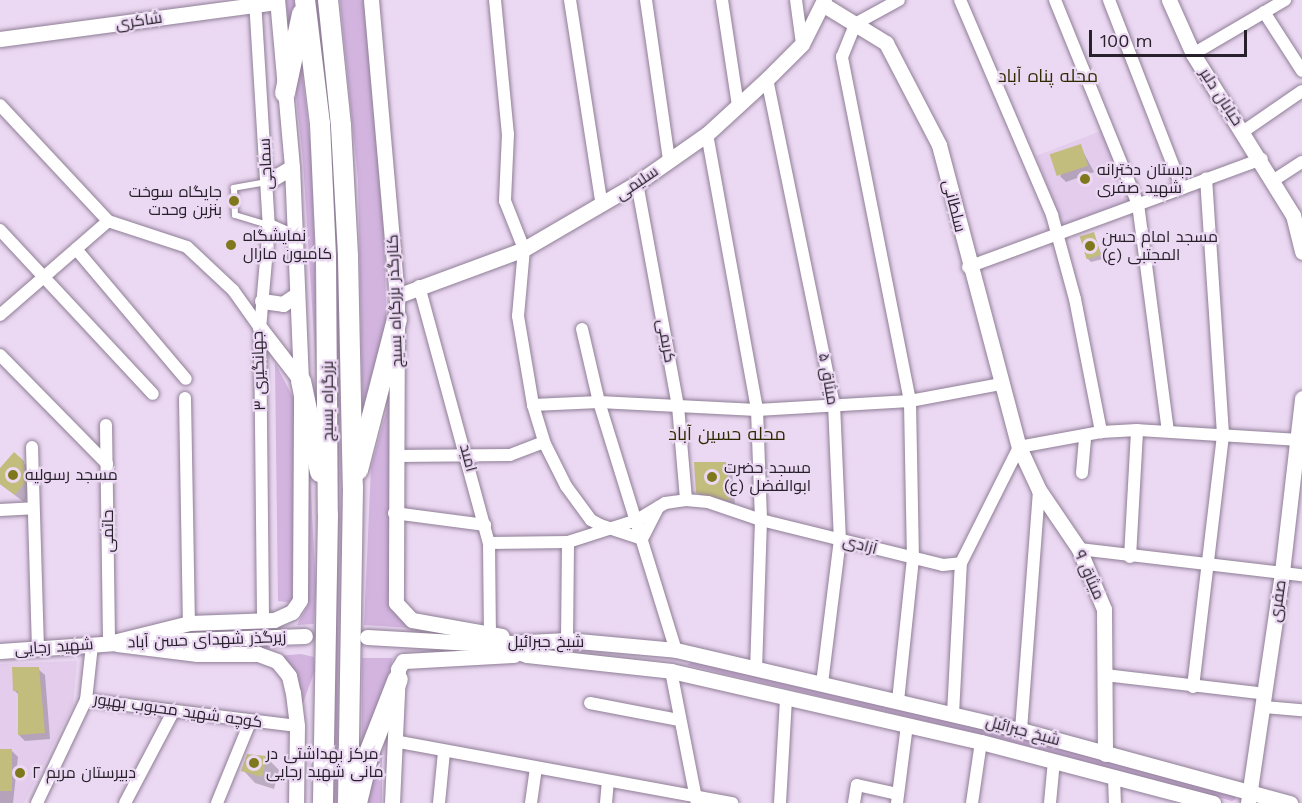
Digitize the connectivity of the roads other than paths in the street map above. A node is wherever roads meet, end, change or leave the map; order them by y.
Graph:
1 (305, 0) edge
2 (328, 0) edge
3 (371, 0) edge
4 (495, 0) edge
5 (570, 0) edge
6 (646, 0) edge
7 (722, 0) edge
8 (795, 0) edge
9 (899, 0) edge
10 (960, 0) edge
11 (1055, 0) edge
12 (1109, 0) edge
13 (1169, 0) edge
14 (1285, 0) edge
15 (277, 1) edge
16 (255, 3) edge
17 (824, 3) edge
18 (1264, 12) junction
19 (855, 24) junction
20 (0, 39) edge
21 (802, 44) junction
22 (1193, 54) junction
23 (1302, 71) edge
24 (767, 79) junction
25 (1302, 91) edge
26 (285, 93) junction
27 (0, 105) edge
28 (738, 106) junction
29 (1244, 131) junction
30 (707, 135) junction
31 (1262, 159) junction
32 (669, 160) junction
33 (1302, 162) edge
34 (292, 167) junction
35 (1206, 179) junction
36 (1274, 180) junction
37 (267, 182) junction
38 (638, 183) junction
39 (1182, 188) junction
40 (1138, 204) junction
41 (602, 206) junction
42 (1298, 217) edge
43 (108, 221) junction
44 (269, 226) junction
45 (0, 230) edge
46 (1058, 235) junction
47 (294, 237) junction
48 (76, 249) junction
49 (524, 249) junction
50 (1302, 252) edge
51 (968, 267) junction
52 (44, 276) junction
53 (419, 286) junction
54 (297, 295) junction
55 (397, 296) junction
56 (262, 302) junction
57 (0, 315) edge
58 (398, 319) junction
59 (260, 328) junction
60 (582, 329) dead end
61 (0, 355) edge
62 (186, 379) dead end
63 (301, 381) junction
64 (1001, 384) junction
65 (153, 394) dead end
66 (185, 398) dead end
67 (1302, 398) edge
68 (910, 400) junction
69 (598, 402) junction
70 (834, 404) junction
71 (533, 405) junction
72 (678, 406) junction
73 (757, 410) junction
74 (106, 425) dead end
75 (1137, 430) junction
76 (1168, 431) junction
77 (1101, 432) junction
78 (1223, 434) junction
79 (1085, 435) junction
80 (1300, 440) edge
81 (544, 442) junction
82 (32, 447) dead end
83 (1019, 447) junction
84 (396, 456) junction
85 (469, 458) junction
86 (107, 464) junction
87 (1082, 473) dead end
88 (353, 487) junction
89 (1039, 490) junction
90 (686, 500) junction
91 (659, 506) junction
92 (33, 508) junction
93 (0, 510) edge
94 (394, 513) junction
95 (328, 514) junction
96 (637, 520) junction
97 (761, 520) junction
98 (485, 525) junction
99 (611, 528) junction
100 (840, 539) junction
101 (642, 540) junction
102 (568, 542) junction
103 (489, 543) junction
104 (1078, 549) junction
105 (1130, 556) junction
106 (913, 559) junction
107 (961, 563) junction
108 (1205, 565) junction
109 (1282, 572) junction
110 (1302, 575) edge
111 (262, 621) junction
112 (189, 623) junction
113 (305, 636) dead end
114 (367, 637) dead end
115 (490, 639) junction
116 (567, 640) junction
117 (108, 643) junction
118 (92, 645) junction
119 (528, 647) junction
120 (38, 650) junction
121 (676, 650) junction
122 (0, 651) edge
123 (756, 668) junction
124 (671, 671) junction
125 (1105, 675) junction
126 (398, 679) junction
127 (822, 684) junction
128 (1193, 687) junction
129 (786, 698) junction
130 (86, 700) junction
131 (898, 701) junction
132 (1265, 701) junction
133 (590, 703) dead end
134 (1302, 710) edge
135 (173, 712) junction
136 (953, 714) junction
137 (679, 720) junction
138 (250, 722) junction
139 (907, 725) junction
140 (297, 726) junction
141 (323, 729) junction
142 (1021, 730) junction
143 (394, 741) junction
144 (981, 742) junction
145 (444, 752) junction
146 (1105, 754) junction
147 (1054, 760) junction
148 (536, 768) junction
149 (1114, 777) junction
150 (608, 782) junction
151 (898, 798) edge
152 (1249, 798) edge
153 (697, 801) edge
154 (37, 803) edge
155 (125, 803) edge
156 (217, 803) edge
157 (296, 803) edge
158 (322, 803) edge
159 (348, 803) edge
160 (357, 803) edge
161 (392, 803) edge
162 (439, 803) edge
163 (531, 803) edge
164 (606, 803) edge
165 (732, 803) edge
166 (780, 803) edge
167 (854, 803) edge
168 (972, 803) edge
169 (1050, 803) edge
170 (1115, 803) edge
171 (1213, 803) edge
172 (1290, 803) edge

1 - 26 highway
1 - 95 highway, بزرگراه بسیج
2 - 88 highway, بزرگراه بسیج
3 - 55 street, کنارگذر بزرگراه بسیج
4 - 49 street
5 - 41 street
6 - 32 street
7 - 28 street
8 - 21 street
9 - 19 street
10 - 46 street
11 - 40 street
12 - 39 street
13 - 22 street, خیابان دلیر
14 - 18 street
15 - 16 street, شاکری
15 - 26 street
16 - 20 street, شاکری
16 - 37 street, سماجی
17 - 19 street, سلطانی
17 - 21 street, سلیمی
18 - 22 street
18 - 23 street
19 - 51 street, سلطانی
19 - 68 street
21 - 24 street, سلیمی
22 - 29 street, خیابان دلیر
24 - 28 street, سلیمی
24 - 70 street, میثاق ۵
25 - 29 street
26 - 34 street
27 - 43 street, جهانگیری ۳
28 - 30 street, سلیمی
29 - 31 street, خیابان دلیر
30 - 32 street, سلیمی
30 - 73 street
31 - 35 street
31 - 36 street
32 - 38 street, سلیمی
33 - 36 street
34 - 37 street
34 - 47 street
35 - 39 street
35 - 78 street
36 - 42 street
37 - 44 street, سماجی
37 - 44 lane
38 - 41 street, سلیمی
38 - 72 street, کریمی
39 - 40 street
40 - 46 street
40 - 76 street
41 - 49 street, سلیمی
42 - 50 street
43 - 48 street
43 - 59 street, جهانگیری ۳
44 - 47 street
44 - 56 street, سماجی
45 - 52 street
46 - 51 street
46 - 77 street
47 - 54 street
48 - 52 street
48 - 62 street
49 - 53 street, سلیمی
49 - 71 street
51 - 64 street, سلطانی
52 - 57 street
52 - 65 street
53 - 55 street, سلیمی
53 - 85 street, امید
54 - 56 street
54 - 63 street
55 - 58 street, کنارگذر بزرگراه بسیج
56 - 59 street, سماجی
58 - 84 street, کنارگذر بزرگراه بسیج
58 - 88 highway
59 - 63 street
59 - 111 street, جهانگیری ۳
60 - 69 street
61 - 86 street
63 - 95 highway
63 - 111 street
64 - 68 street
64 - 83 street, سلطانی
66 - 112 street
67 - 80 street, صفری
68 - 70 street
68 - 106 street
69 - 71 street
69 - 72 street
69 - 96 street
70 - 73 street
70 - 100 street, میثاق ۵
71 - 81 street
72 - 73 street
72 - 90 street, کریمی
73 - 97 street
74 - 86 street, حاتمی
75 - 76 street
75 - 77 street
75 - 105 street
76 - 78 street
77 - 79 street
78 - 80 street
78 - 108 street
79 - 83 street
79 - 87 street
80 - 109 street, صفری
81 - 85 street
81 - 99 street
82 - 92 street
83 - 89 street, میثاق ۹
83 - 107 street
84 - 85 street
84 - 94 street, کنارگذر بزرگراه بسیج
85 - 98 street, امید
86 - 117 street, حاتمی
88 - 159 highway, بزرگراه بسیج
89 - 104 street, میثاق ۹
89 - 142 street
90 - 91 street, آزادی
90 - 97 street, آزادی
91 - 96 street, آزادی
91 - 101 street
92 - 93 street
92 - 120 street
94 - 98 street
94 - 115 street, کنارگذر بزرگراه بسیج
95 - 141 highway, بزرگراه بسیج
96 - 99 street, آزادی
96 - 101 street
97 - 100 street, آزادی
97 - 123 street
98 - 103 street, امید
99 - 101 street
99 - 102 street, آزادی
100 - 106 street, آزادی
100 - 127 street, میثاق ۵
101 - 121 street
102 - 103 street, آزادی
102 - 116 street
103 - 115 street, امید
104 - 105 street
104 - 125 street, میثاق ۹
105 - 108 street
106 - 107 street, آزادی
106 - 131 street
107 - 136 street
108 - 109 street
108 - 128 street
109 - 110 street
109 - 132 street, صفری
111 - 112 street
112 - 117 street
113 - 117 street, زیرگذر شهدای حسن آباد
114 - 115 street
115 - 119 street, شیخ جبرائیل
116 - 119 street, شیخ جبرائیل
116 - 121 street, شیخ جبرائیل
117 - 118 street, شهید رجایی
117 - 140 street
118 - 120 street, شهید رجایی
118 - 130 street, کوچه شهید محبوب بهپور
119 - 124 street, شیخ جبرائیل
119 - 126 street
120 - 122 street, شهید رجایی
121 - 123 street, شیخ جبرائیل
123 - 127 street, شیخ جبرائیل
124 - 129 street, شیخ جبرائیل
124 - 137 street
125 - 128 street
125 - 146 street, میثاق ۹
126 - 143 street
126 - 160 highway
127 - 131 street, شیخ جبرائیل
128 - 132 street
129 - 139 street, شیخ جبرائیل
129 - 166 street
130 - 135 street, کوچه شهید محبوب بهپور
130 - 154 street
131 - 136 street, شیخ جبرائیل
132 - 134 street
132 - 152 street, صفری
133 - 137 street
135 - 138 street, کوچه شهید محبوب بهپور
135 - 155 street
136 - 142 street, شیخ جبرائیل
137 - 153 street
138 - 140 street, کوچه شهید محبوب بهپور
138 - 156 street
139 - 144 street, شیخ جبرائیل
139 - 151 street
140 - 141 street, کوچه شهید محبوب بهپور
140 - 157 street
141 - 158 highway, بزرگراه بسیج
142 - 146 street, شیخ جبرائیل
143 - 145 street
143 - 161 street
144 - 147 street, شیخ جبرائیل
144 - 168 street
145 - 148 street
145 - 162 street
146 - 152 street, شیخ جبرائیل
147 - 149 street, شیخ جبرائیل
147 - 169 street
148 - 150 street
148 - 163 street
149 - 170 street
149 - 171 street, شیخ جبرائیل
150 - 153 street
150 - 164 street
151 - 167 street
152 - 172 street, شیخ جبرائیل
153 - 165 street

